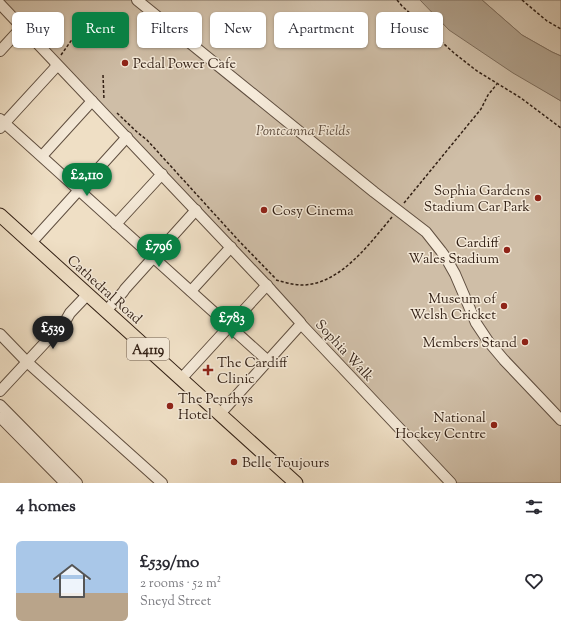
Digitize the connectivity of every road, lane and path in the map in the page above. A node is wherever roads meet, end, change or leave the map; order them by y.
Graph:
1 (137, 0) edge
2 (397, 0) edge
3 (522, 0) edge
4 (0, 4) edge
5 (12, 17) edge
6 (561, 29) edge
7 (12, 38) edge
8 (72, 40) edge
9 (46, 48) edge
10 (0, 51) edge
11 (59, 59) junction
12 (102, 75) dead end
13 (96, 98) junction
14 (113, 109) dead end
15 (2, 124) edge
16 (561, 128) edge
17 (127, 137) junction
18 (42, 156) junction
19 (162, 174) junction
20 (79, 190) junction
21 (196, 210) junction
22 (0, 215) edge
23 (116, 224) junction
24 (31, 243) junction
25 (231, 247) junction
26 (154, 257) junction
27 (276, 279) dead end
28 (267, 285) junction
29 (191, 292) junction
30 (88, 294) junction
31 (106, 311) junction
32 (301, 324) junction
33 (229, 326) junction
34 (0, 334) edge
35 (268, 361) junction
36 (27, 362) junction
37 (181, 379) junction
38 (0, 391) edge
39 (0, 405) edge
40 (220, 414) junction
41 (0, 417) edge
42 (561, 420) edge
43 (65, 483) edge
44 (77, 483) edge
45 (162, 483) edge
46 (296, 483) edge
47 (451, 483) edge

1 - 42 street
2 - 16 path
3 - 6 path
4 - 5 street
7 - 10 street
8 - 11 path
9 - 11 street
11 - 13 street
11 - 15 street
12 - 13 path
13 - 17 street
13 - 18 street
14 - 27 path
15 - 18 street
17 - 19 street
17 - 20 street
18 - 20 street
19 - 21 street
19 - 23 street
20 - 23 street
20 - 24 street
21 - 25 street
21 - 26 street
22 - 24 main road, Cathedral Road / A4119
23 - 26 street
24 - 30 main road, Cathedral Road / A4119
25 - 28 street
25 - 29 street
26 - 29 street
26 - 31 street
28 - 32 street
28 - 33 street
29 - 33 street
30 - 31 main road, Cathedral Road / A4119
30 - 36 street
31 - 37 main road, Cathedral Road / A4119
32 - 35 street, Sophia Walk
32 - 47 street, Sophia Walk
33 - 35 street
33 - 37 street
34 - 36 street
35 - 40 street, Sophia Walk
36 - 38 street
36 - 45 street
37 - 40 main road, Cathedral Road / A4119
39 - 44 street
40 - 46 main road, Cathedral Road / A4119
41 - 43 street

